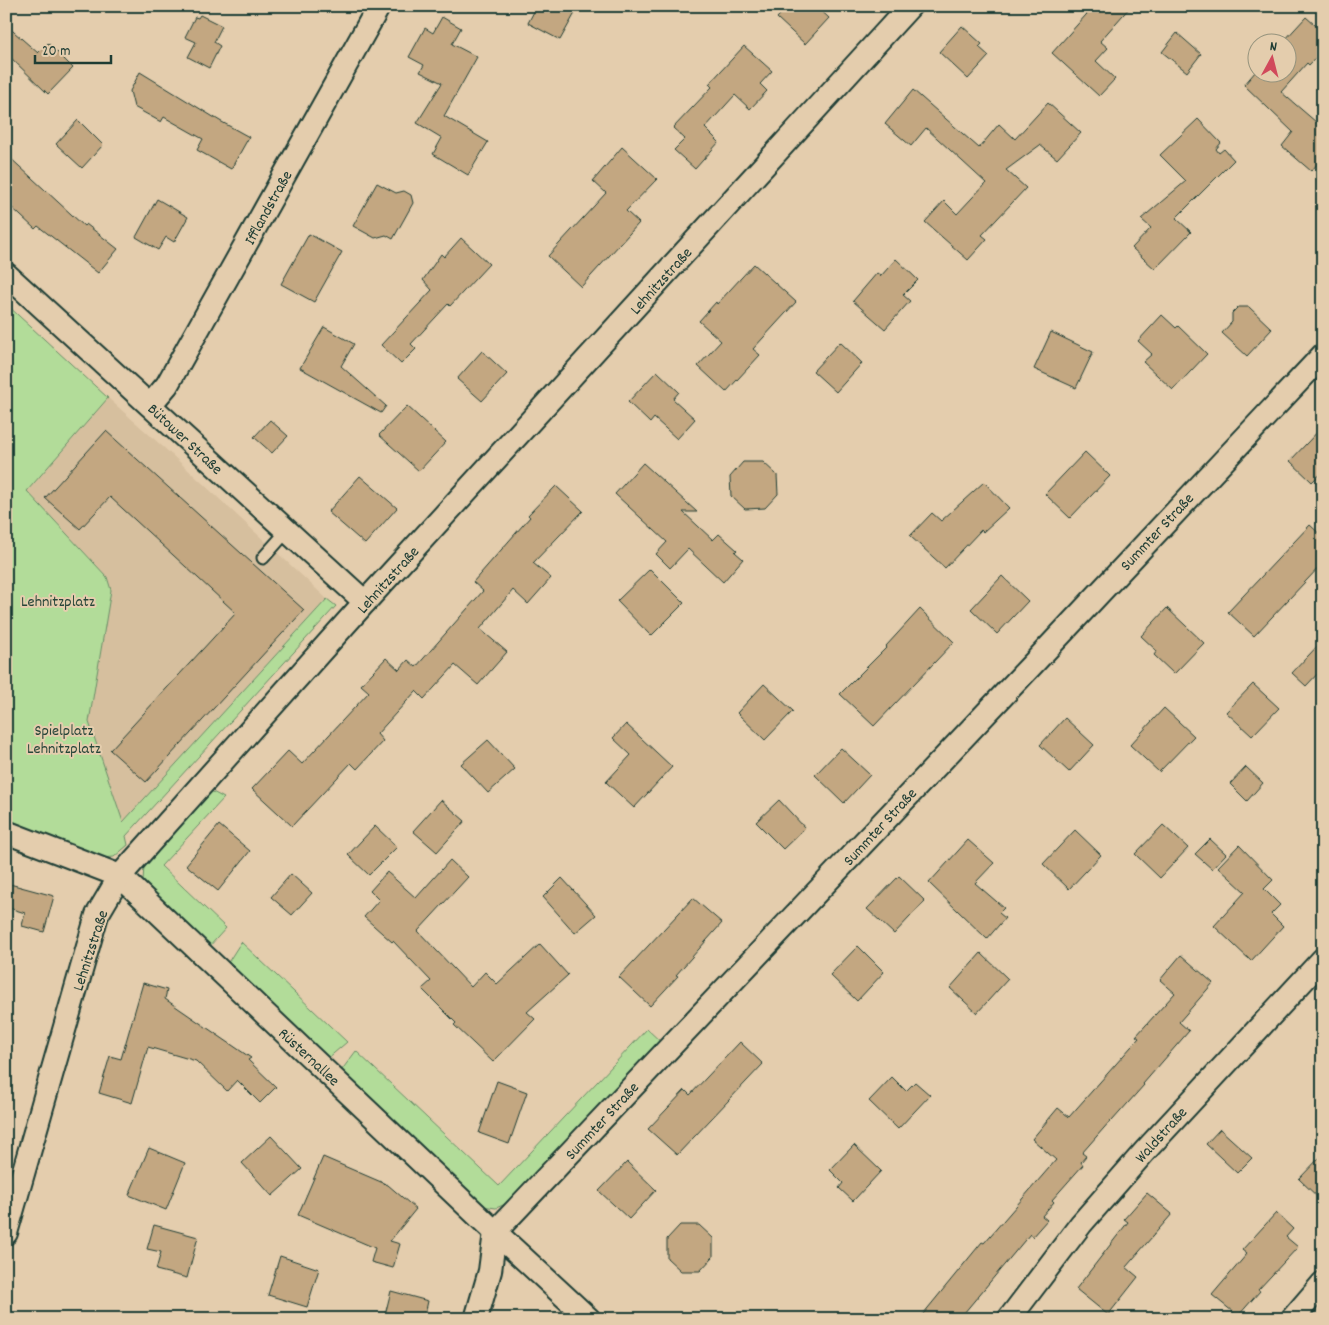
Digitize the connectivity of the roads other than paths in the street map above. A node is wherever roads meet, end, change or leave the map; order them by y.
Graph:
1 (379, 6) edge
2 (910, 6) edge
3 (6, 274) edge
4 (1323, 354) edge
5 (150, 405) junction
6 (288, 531) junction
7 (263, 558) dead end
8 (365, 602) junction
9 (6, 832) edge
10 (120, 876) junction
11 (1323, 959) edge
12 (495, 1232) junction
13 (6, 1234) edge
14 (1323, 1283) edge
15 (476, 1319) edge
16 (589, 1319) edge
17 (1009, 1319) edge
18 (1292, 1319) edge

1 - 5 street, Ifflandstraße
2 - 8 street, Lehnitzstraße
3 - 5 street, Bütower Straße
4 - 12 street, Summter Straße
5 - 6 street, Bütower Straße
6 - 7 lane
6 - 8 street, Bütower Straße
8 - 10 street, Lehnitzstraße
9 - 10 street, Rüsternallee
10 - 12 street, Rüsternallee
10 - 13 street, Lehnitzstraße
11 - 17 street, Waldstraße
12 - 15 street
12 - 16 street, Rüsternallee
14 - 18 street

